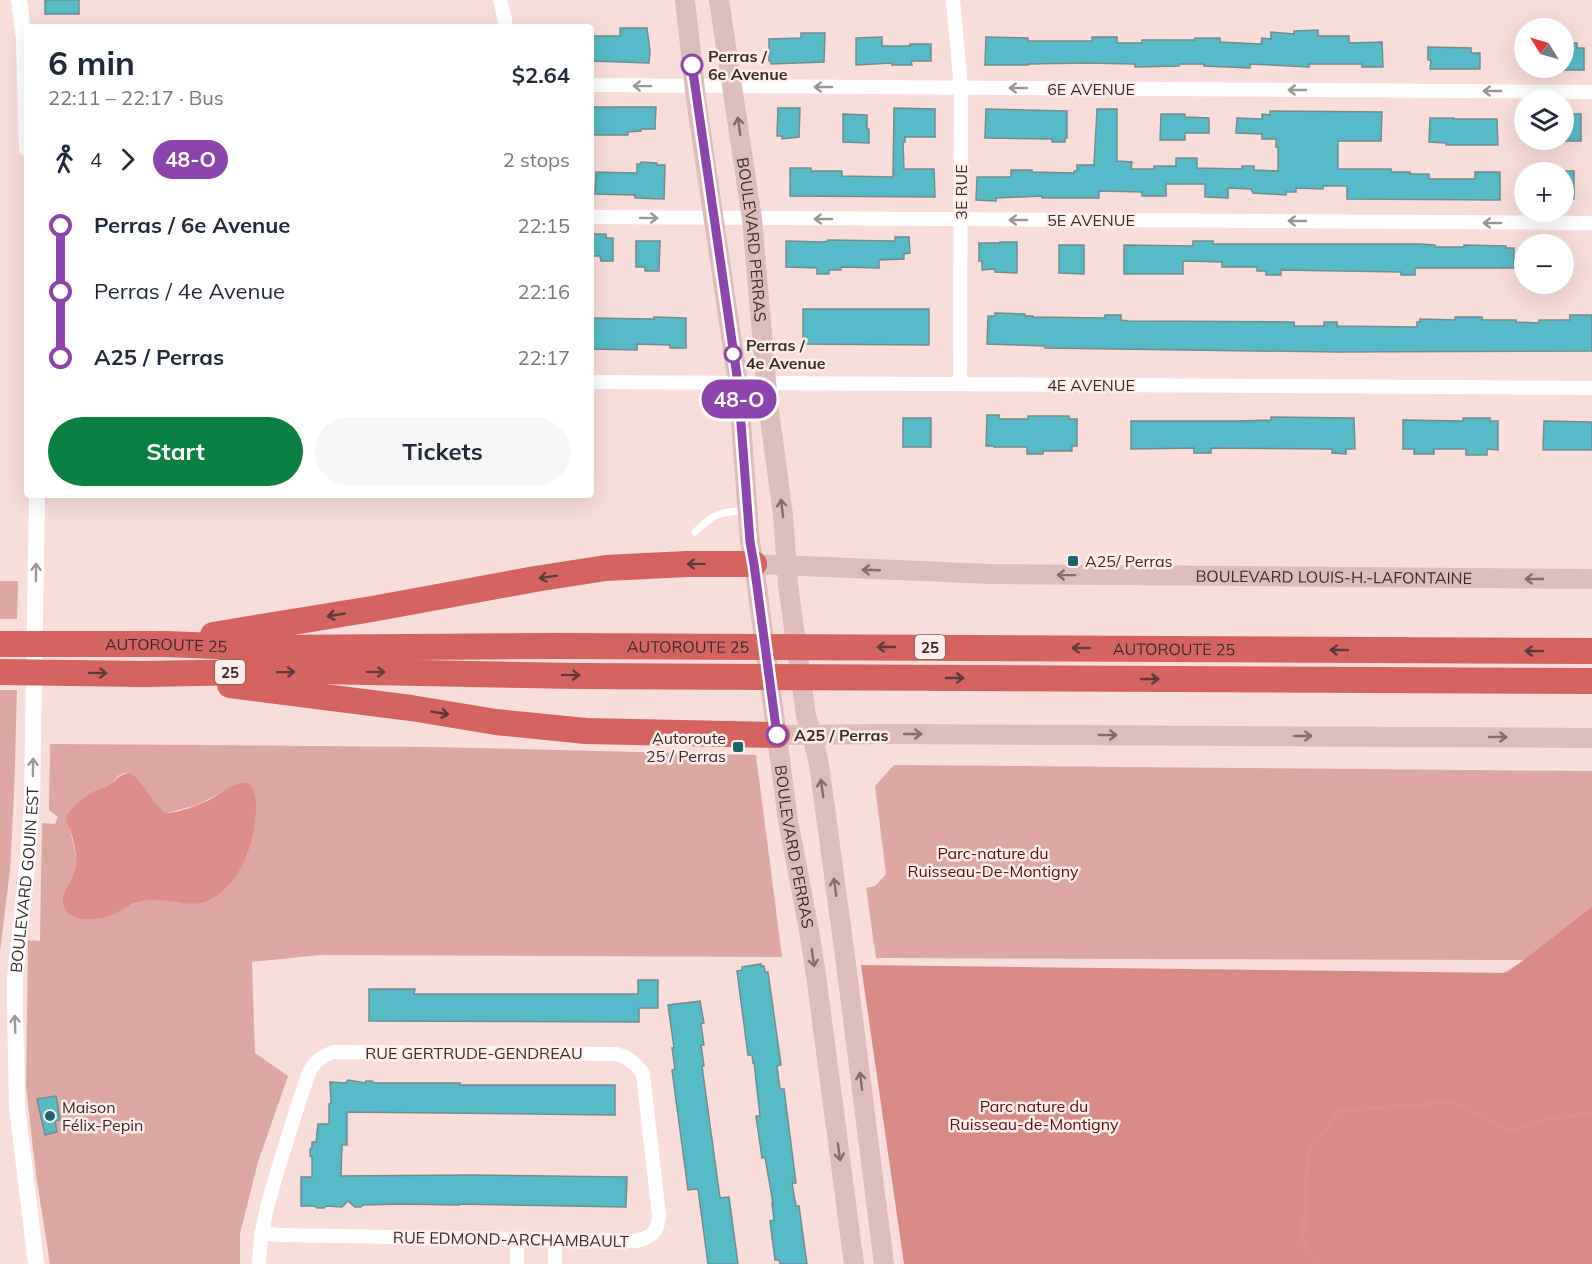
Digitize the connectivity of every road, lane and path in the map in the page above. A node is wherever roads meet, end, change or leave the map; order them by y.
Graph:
1 (19, 0) edge
2 (500, 0) edge
3 (685, 0) edge
4 (719, 0) edge
5 (953, 0) edge
6 (505, 24) edge
7 (24, 39) edge
8 (594, 85) edge
9 (694, 86) junction
10 (733, 86) junction
11 (961, 88) junction
12 (1592, 92) edge
13 (594, 217) edge
14 (713, 219) junction
15 (752, 219) junction
16 (961, 219) junction
17 (1592, 223) edge
18 (594, 382) edge
19 (738, 383) junction
20 (767, 383) junction
21 (960, 384) junction
22 (1592, 388) edge
23 (37, 498) edge
24 (747, 510) junction
25 (696, 532) dead end
26 (755, 573) junction
27 (788, 576) junction
28 (1592, 579) edge
29 (0, 644) edge
30 (165, 644) junction
31 (1592, 651) edge
32 (0, 672) edge
33 (143, 674) junction
34 (1592, 681) edge
35 (775, 725) junction
36 (812, 735) junction
37 (1592, 738) edge
38 (633, 1062) joint
39 (261, 1233) junction
40 (517, 1239) junction
41 (555, 1240) junction
42 (36, 1264) edge
43 (260, 1264) edge
44 (517, 1264) edge
45 (555, 1264) edge
46 (854, 1264) edge
47 (884, 1264) edge

1 - 7 street
2 - 6 street
3 - 9 main road, BOULEVARD PERRAS
4 - 10 main road, BOULEVARD PERRAS
5 - 11 street, 3E RUE
9 -> 8 street, 6E AVENUE
9 - 10 street, 6E AVENUE
9 - 14 main road, BOULEVARD PERRAS
11 -> 10 street, 6E AVENUE
15 -> 10 main road, BOULEVARD PERRAS
12 -> 11 street, 6E AVENUE
11 - 16 street, 3E RUE
13 -> 14 street, 5E AVENUE
14 - 15 street, 5E AVENUE
14 - 19 main road, BOULEVARD PERRAS
16 -> 15 street, 5E AVENUE
15 - 20 main road, BOULEVARD PERRAS
17 -> 16 street, 5E AVENUE
16 - 21 street, 3E RUE
18 - 19 street, 4E AVENUE
19 - 20 street, 4E AVENUE
19 - 24 main road, BOULEVARD PERRAS
20 - 21 street, 4E AVENUE
27 -> 20 main road, BOULEVARD PERRAS
21 - 22 street, 4E AVENUE
42 -> 23 street, BOULEVARD GOUIN EST
24 - 25 lane
24 - 26 main road, BOULEVARD PERRAS
26 - 27 main road, BOULEVARD LOUIS-H.-LAFONTAINE
26 -> 30 highway
26 - 35 main road, BOULEVARD PERRAS
28 -> 27 main road, BOULEVARD LOUIS-H.-LAFONTAINE
27 - 36 main road, BOULEVARD PERRAS
29 - 30 highway, AUTOROUTE 25 / 25
31 -> 30 highway, AUTOROUTE 25 / 25
32 -> 33 highway, AUTOROUTE 25 / 25
33 -> 34 highway, AUTOROUTE 25 / 25
33 -> 35 highway
35 - 36 main road
35 -> 46 main road, BOULEVARD PERRAS
36 -> 37 main road
47 -> 36 main road, BOULEVARD PERRAS
38 - 39 street, RUE GERTRUDE-GENDREAU
38 - 41 street, RUE EDMOND-ARCHAMBAULT
39 - 40 street, RUE EDMOND-ARCHAMBAULT
39 - 43 street
40 - 41 street, RUE EDMOND-ARCHAMBAULT
40 - 44 street
41 - 45 street

